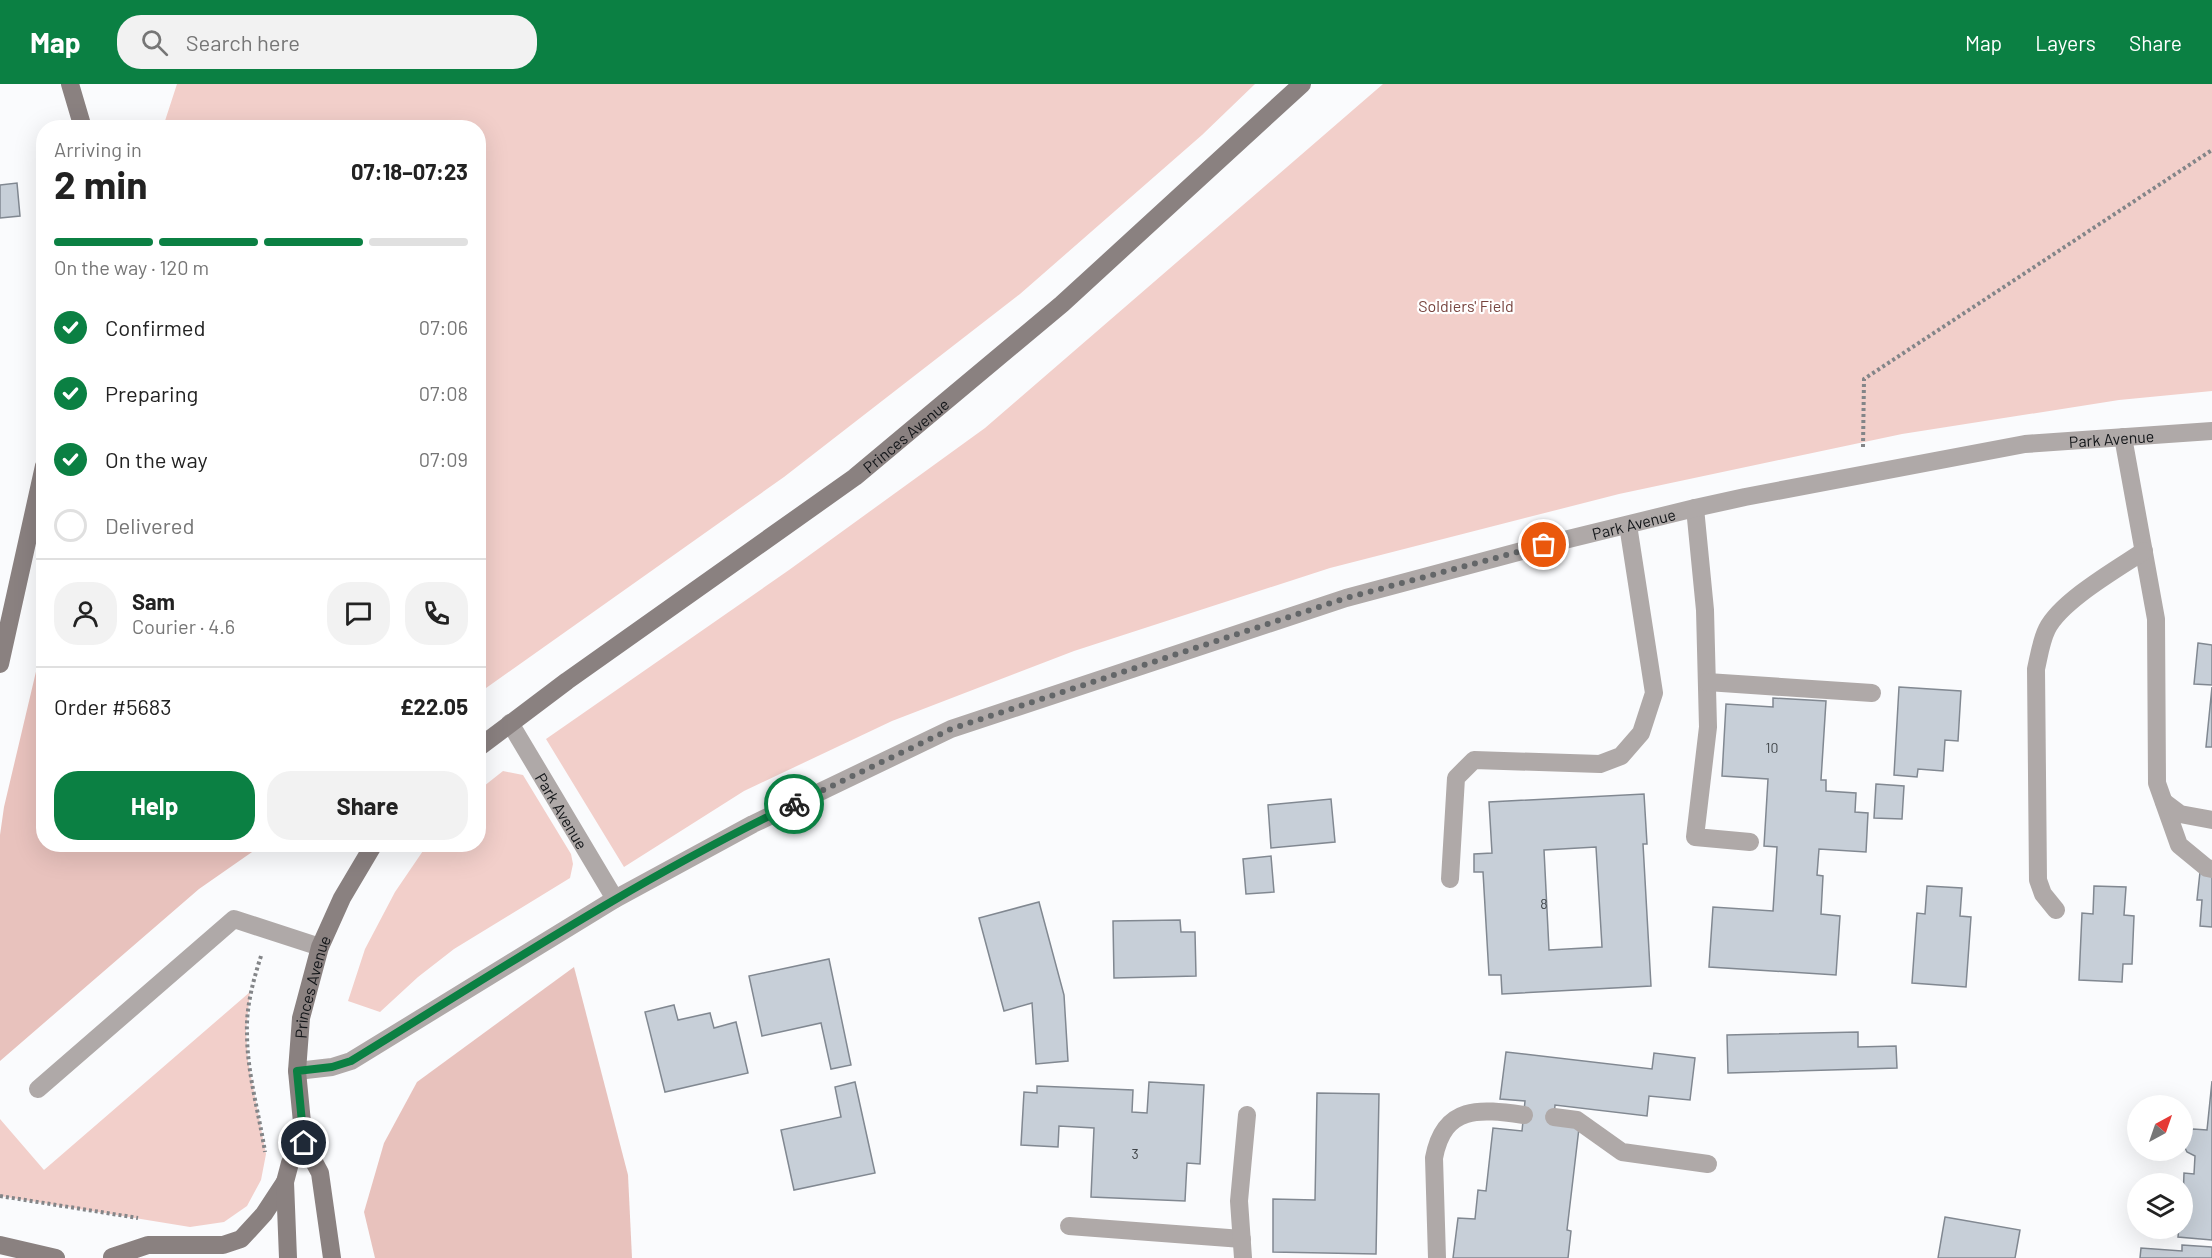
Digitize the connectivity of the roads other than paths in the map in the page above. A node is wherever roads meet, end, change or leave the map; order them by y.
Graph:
1 (70, 84) edge
2 (1302, 84) edge
3 (81, 120) edge
4 (2212, 431) edge
5 (2123, 437) junction
6 (36, 502) edge
7 (1695, 508) junction
8 (1628, 525) junction
9 (2144, 551) junction
10 (0, 663) edge
11 (1707, 682) junction
12 (1872, 693) dead end
13 (510, 723) junction
14 (486, 742) edge
15 (2164, 802) junction
16 (2212, 820) edge
17 (1750, 842) dead end
18 (369, 852) edge
19 (2212, 869) edge
20 (1450, 879) dead end
21 (615, 899) junction
22 (2056, 910) dead end
23 (320, 947) junction
24 (297, 1071) junction
25 (38, 1089) dead end
26 (1524, 1114) dead end
27 (1247, 1115) dead end
28 (1554, 1117) dead end
29 (304, 1143) junction
30 (1708, 1164) dead end
31 (285, 1182) junction
32 (1069, 1226) dead end
33 (1242, 1239) junction
34 (0, 1245) edge
35 (56, 1258) edge
36 (109, 1258) edge
37 (116, 1258) edge
38 (288, 1258) edge
39 (332, 1258) edge
40 (1243, 1258) edge
41 (1437, 1258) edge

1 - 3 street
2 - 13 street, Princes Avenue
4 - 5 street, Park Avenue
5 - 7 street, Park Avenue
5 - 9 street
6 - 10 street
7 - 8 street, Park Avenue
7 - 11 street
8 - 20 street
8 - 21 street, Park Avenue
9 - 15 street
9 - 22 street
11 - 12 street
11 - 17 street
13 - 14 street, Princes Avenue
13 - 21 street, Park Avenue
15 - 16 street
15 - 19 street
18 - 23 street, Princes Avenue
21 - 24 street, Park Avenue
23 - 24 street, Princes Avenue
23 - 25 street
24 - 29 street, Princes Avenue
26 - 41 street
27 - 33 street
28 - 30 street
29 - 31 street
29 - 39 street, Princes Avenue
31 - 36 street
31 - 38 street
32 - 33 street
33 - 40 street
34 - 35 street
36 - 37 street

